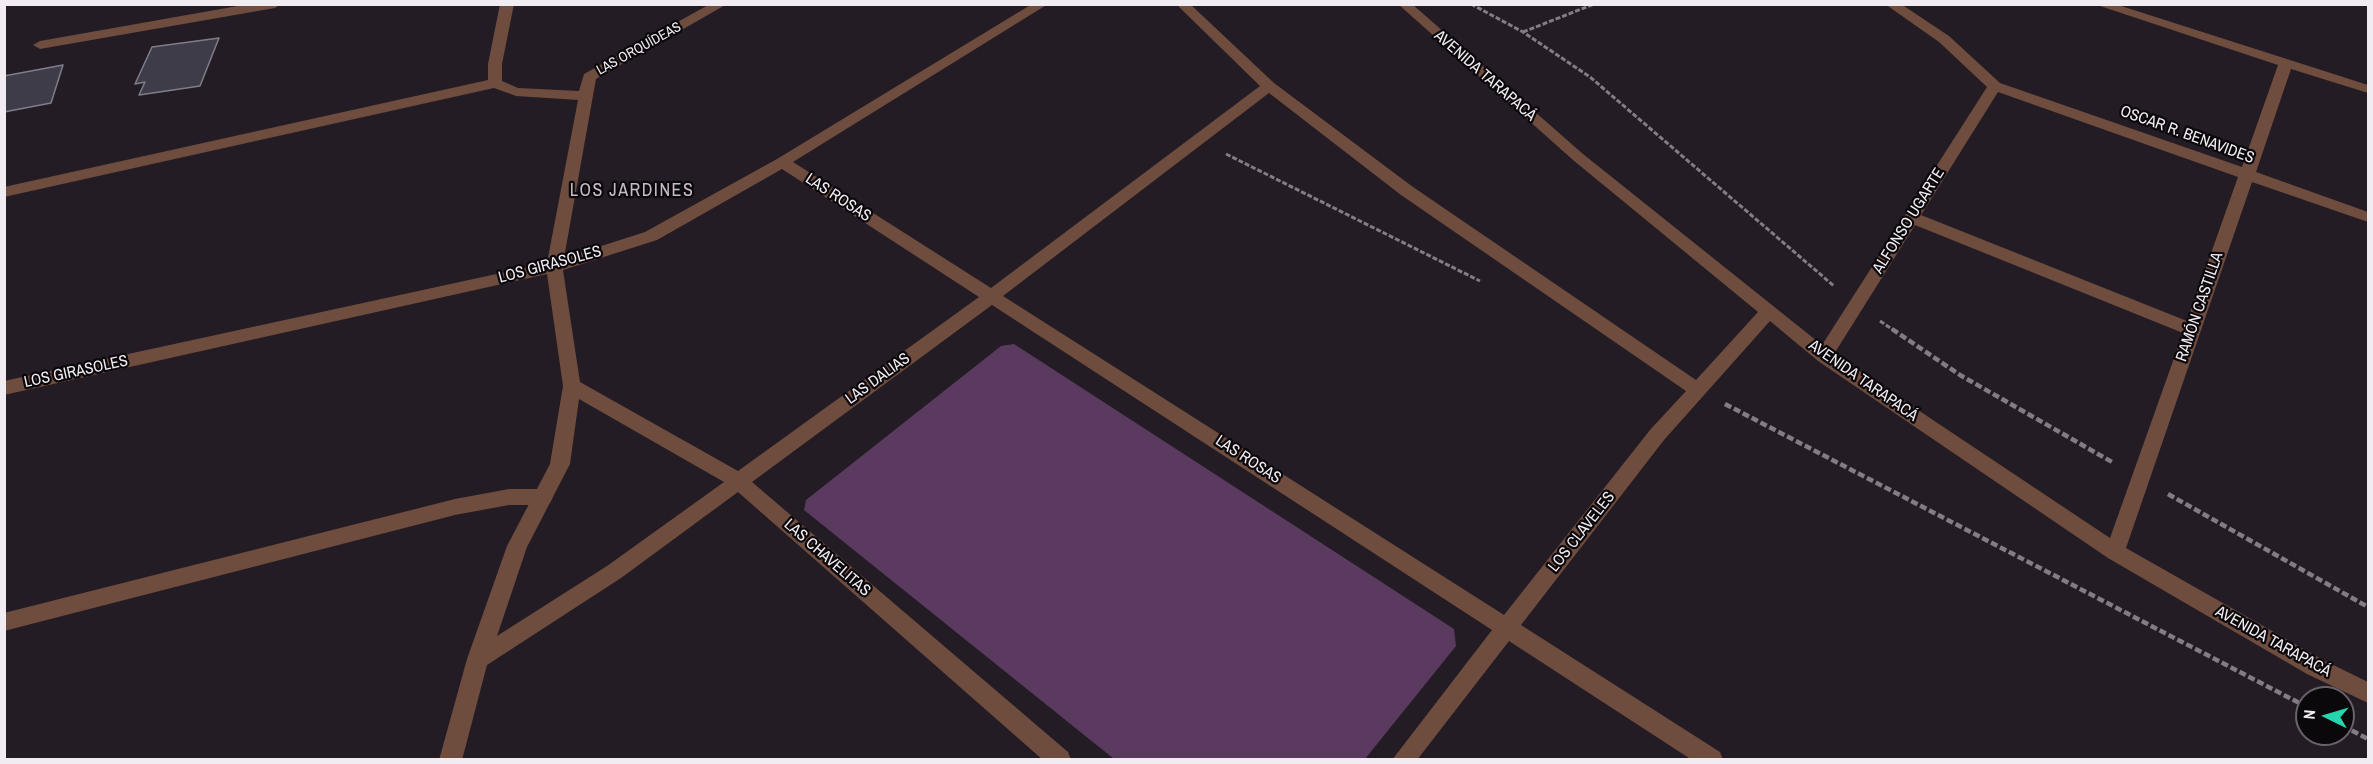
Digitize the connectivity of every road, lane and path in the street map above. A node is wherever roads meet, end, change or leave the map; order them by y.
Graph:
1 (275, 4) edge
2 (507, 4) edge
3 (721, 4) edge
4 (1042, 4) edge
5 (1182, 4) edge
6 (1404, 4) edge
7 (1471, 4) edge
8 (1594, 4) edge
9 (1891, 4) edge
10 (2100, 4) edge
11 (1524, 33) junction
12 (40, 45) dead end
13 (2286, 63) junction
14 (495, 83) junction
15 (1269, 86) junction
16 (1995, 86) junction
17 (2368, 89) edge
18 (585, 96) junction
19 (1198, 140) junction
20 (782, 162) junction
21 (2246, 176) junction
22 (4, 192) edge
23 (1911, 217) junction
24 (2368, 217) edge
25 (555, 267) junction
26 (1485, 283) dead end
27 (992, 296) junction
28 (1857, 305) junction
29 (1769, 311) junction
30 (2193, 330) junction
31 (1824, 356) junction
32 (572, 386) junction
33 (4, 388) edge
34 (1698, 390) junction
35 (2140, 477) junction
36 (737, 480) junction
37 (543, 497) junction
38 (2115, 552) junction
39 (2368, 607) edge
40 (4, 622) edge
41 (1507, 627) junction
42 (478, 659) junction
43 (2368, 693) edge
44 (2295, 701) edge
45 (450, 759) edge
46 (1060, 759) edge
47 (1403, 759) edge
48 (1712, 759) edge

1 - 12 street
2 - 14 street
3 - 18 street, LAS ORQUÍDEAS
4 - 20 street, LOS GIRASOLES
5 - 15 street
6 - 29 street, AVENIDA TARAPACÁ
7 - 11 path
8 - 11 path
9 - 16 street
10 - 13 street
11 - 28 path
13 - 17 street
13 - 21 street, RAMÓN CASTILLA
14 - 18 street
14 - 22 street
15 - 19 street, LAS DALIAS
15 - 34 street
16 - 21 street, OSCAR R. BENAVIDES
16 - 23 street, ALFONSO UGARTE
18 - 25 street
19 - 26 path
19 - 27 street, LAS DALIAS
20 - 25 street, LOS GIRASOLES
20 - 27 street, LAS ROSAS
21 - 24 street, OSCAR R. BENAVIDES
21 - 30 street, RAMÓN CASTILLA
23 - 28 street, ALFONSO UGARTE
23 - 30 street
25 - 32 street
25 - 33 street, LOS GIRASOLES
27 - 36 street, LAS DALIAS
27 - 41 street, LAS ROSAS
28 - 31 street, ALFONSO UGARTE
28 - 35 path
29 - 31 street, AVENIDA TARAPACÁ
29 - 34 street, LOS CLAVELES
30 - 35 street, RAMÓN CASTILLA
31 - 38 street, AVENIDA TARAPACÁ
32 - 36 street, LAS CHAVELITAS
32 - 37 street
34 - 41 street, LOS CLAVELES
34 - 44 path
35 - 38 street, RAMÓN CASTILLA
35 - 39 path
36 - 42 street, LAS DALIAS
36 - 46 street, LAS CHAVELITAS
37 - 40 street
37 - 42 street
38 - 43 street, AVENIDA TARAPACÁ
41 - 47 street, LOS CLAVELES
41 - 48 street, LAS ROSAS
42 - 45 street

